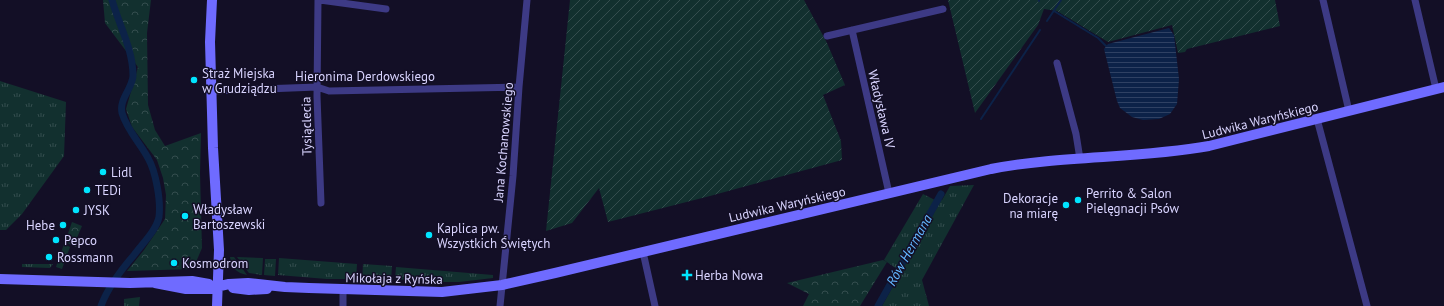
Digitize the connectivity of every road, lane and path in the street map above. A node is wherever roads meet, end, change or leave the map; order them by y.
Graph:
1 (212, 0) edge
2 (319, 0) edge
3 (528, 0) edge
4 (1323, 0) edge
5 (1415, 0) edge
6 (386, 9) dead end
7 (943, 9) dead end
8 (852, 30) junction
9 (827, 36) dead end
10 (1057, 63) dead end
11 (519, 87) junction
12 (317, 88) junction
13 (1440, 88) edge
14 (211, 91) junction
15 (1349, 111) junction
16 (1317, 119) junction
17 (1080, 159) junction
18 (889, 193) junction
19 (321, 202) dead end
20 (643, 252) junction
21 (0, 279) edge
22 (502, 285) junction
23 (218, 286) junction
24 (343, 290) junction
25 (217, 306) edge
26 (343, 306) edge
27 (500, 306) edge
28 (655, 306) edge
29 (1366, 306) edge

1 - 14 street
2 - 6 street
2 - 12 street, Tysiąclecia
3 - 11 street, Jana Kochanowskiego
4 - 15 street
5 - 13 street
7 - 8 street
8 - 9 street
8 - 18 street, Władysława IV
10 - 17 street
11 - 12 street, Hieronima Derdowskiego
11 - 22 street, Jana Kochanowskiego
12 - 14 street, Hieronima Derdowskiego
12 - 19 street, Tysiąclecia
13 - 15 street, Ludwika Waryńskiego
14 - 23 street
15 - 16 street, Ludwika Waryńskiego
16 - 17 street, Ludwika Waryńskiego
16 - 29 street
17 - 18 street, Ludwika Waryńskiego
18 - 20 street, Ludwika Waryńskiego
20 - 22 street, Ludwika Waryńskiego
20 - 28 street
21 - 23 street, Mikołaja z Ryńska
22 - 24 street, Mikołaja z Ryńska
22 - 27 street, Jana Kochanowskiego
23 - 24 street, Mikołaja z Ryńska
23 - 25 street
24 - 26 street

